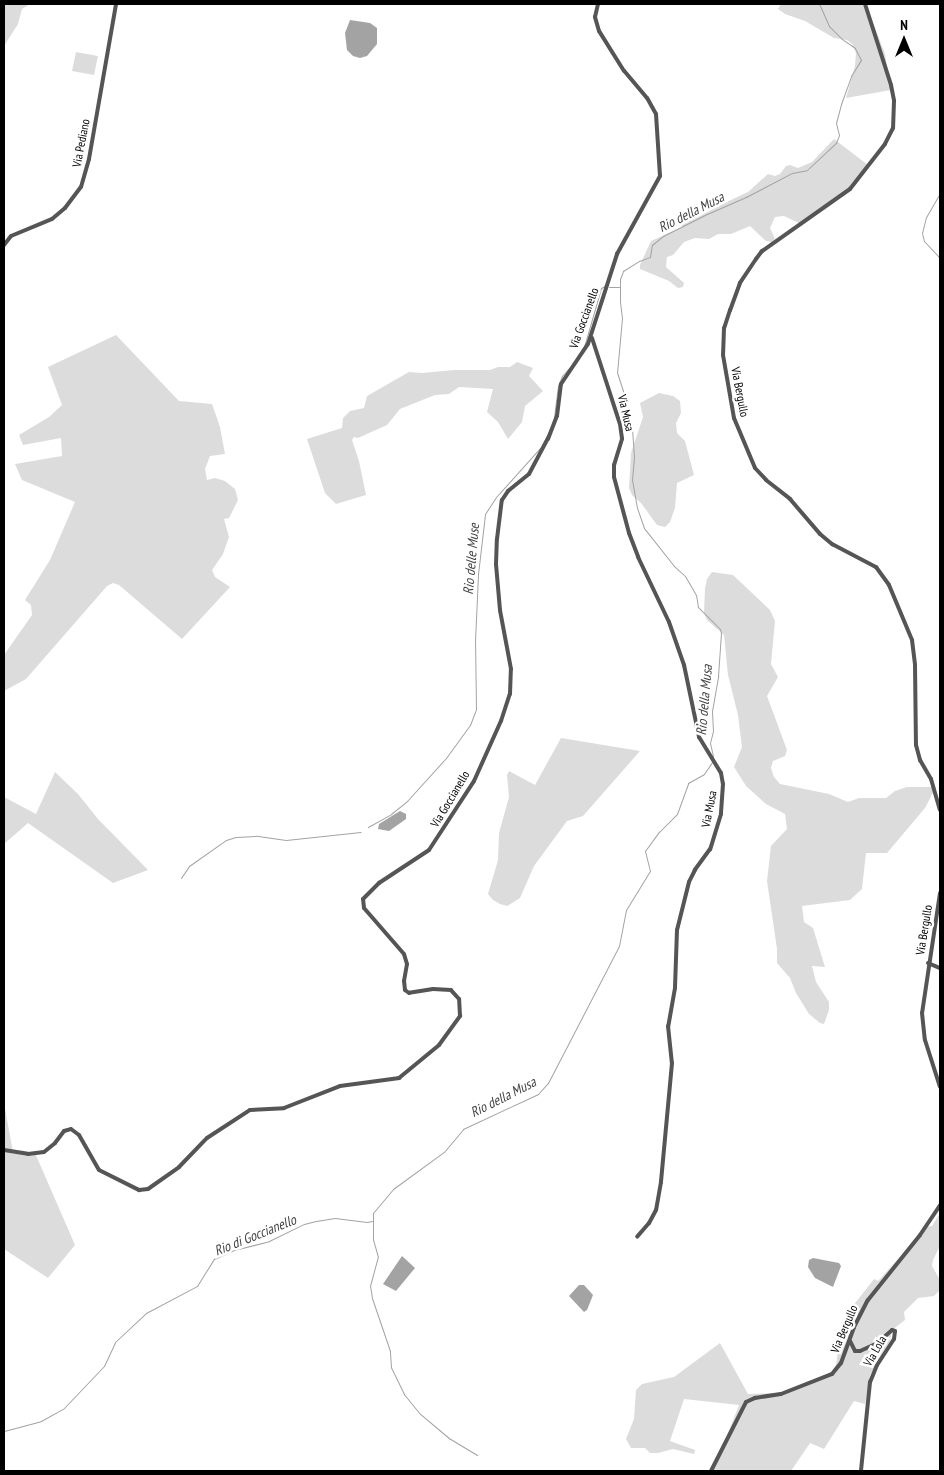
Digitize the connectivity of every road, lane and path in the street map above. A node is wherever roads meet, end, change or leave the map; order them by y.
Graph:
1 (116, 4) edge
2 (598, 4) edge
3 (866, 4) edge
4 (4, 245) edge
5 (592, 335) junction
6 (940, 810) edge
7 (940, 893) edge
8 (928, 963) junction
9 (940, 968) edge
10 (940, 1087) edge
11 (4, 1150) edge
12 (940, 1205) edge
13 (637, 1237) dead end
14 (849, 1339) junction
15 (711, 1471) edge
16 (861, 1471) edge

1 - 4 street, Via Pediano
2 - 5 street, Via Goccianello
3 - 6 street, Via Bergullo
5 - 11 street, Via Goccianello
5 - 13 street, Via Musa
7 - 8 street, Via Bergullo
8 - 9 street
8 - 10 street, Via Bergullo
12 - 14 street, Via Bergullo
14 - 15 street, Via Bergullo
14 - 16 street, Via Lola

